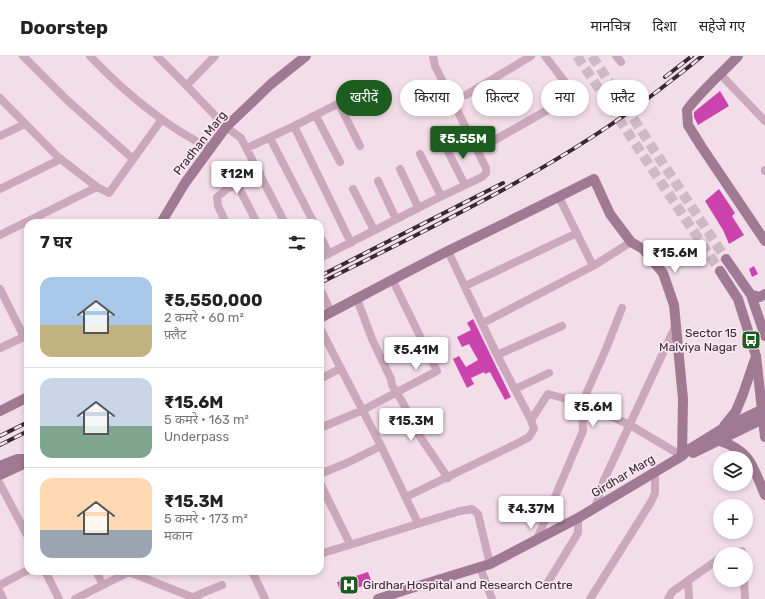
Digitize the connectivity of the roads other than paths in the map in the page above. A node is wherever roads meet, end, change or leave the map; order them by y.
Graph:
1 (23, 56) edge
2 (90, 56) edge
3 (157, 56) edge
4 (215, 56) edge
5 (306, 56) edge
6 (433, 56) edge
7 (531, 56) edge
8 (545, 56) edge
9 (738, 56) edge
10 (721, 75) junction
11 (187, 85) junction
12 (466, 95) dead end
13 (0, 98) edge
14 (336, 106) edge
15 (316, 116) junction
16 (345, 116) edge
17 (162, 118) junction
18 (765, 121) edge
19 (25, 124) junction
20 (294, 126) junction
21 (226, 127) junction
22 (0, 136) edge
23 (270, 138) junction
24 (444, 144) dead end
25 (488, 144) dead end
26 (360, 146) dead end
27 (210, 148) junction
28 (247, 148) junction
29 (420, 154) dead end
30 (61, 159) junction
31 (133, 159) junction
32 (340, 162) dead end
33 (400, 169) dead end
34 (260, 173) junction
35 (378, 181) dead end
36 (237, 184) junction
37 (464, 186) junction
38 (97, 187) junction
39 (0, 189) edge
40 (353, 189) dead end
41 (441, 196) junction
42 (559, 197) junction
43 (418, 207) junction
44 (32, 219) edge
45 (164, 219) edge
46 (224, 219) edge
47 (255, 219) edge
48 (283, 219) edge
49 (312, 219) edge
50 (396, 219) junction
51 (24, 223) edge
52 (374, 230) junction
53 (577, 233) junction
54 (0, 235) edge
55 (765, 239) edge
56 (631, 242) junction
57 (351, 243) junction
58 (324, 244) edge
59 (765, 250) edge
60 (448, 251) junction
61 (329, 254) junction
62 (324, 256) edge
63 (726, 259) tunnel mouth
64 (593, 266) junction
65 (720, 271) tunnel mouth
66 (393, 280) junction
67 (465, 286) junction
68 (0, 289) edge
69 (765, 294) edge
70 (751, 296) junction
71 (324, 297) edge
72 (357, 299) junction
73 (622, 308) dead end
74 (330, 312) junction
75 (324, 316) edge
76 (483, 323) junction
77 (676, 325) junction
78 (562, 326) dead end
79 (24, 332) edge
80 (324, 336) edge
81 (765, 336) edge
82 (24, 337) edge
83 (0, 348) edge
84 (497, 355) junction
85 (756, 356) junction
86 (341, 368) junction
87 (548, 373) dead end
88 (324, 377) edge
89 (515, 389) junction
90 (397, 392) junction
91 (24, 399) edge
92 (582, 403) junction
93 (363, 410) junction
94 (1, 412) edge
95 (764, 413) edge
96 (531, 420) junction
97 (630, 425) junction
98 (324, 426) edge
99 (722, 429) junction
100 (765, 437) edge
101 (720, 441) junction
102 (381, 446) junction
103 (682, 456) junction
104 (24, 459) edge
105 (24, 464) edge
106 (0, 466) edge
107 (655, 471) junction
108 (324, 472) edge
109 (0, 475) edge
110 (448, 478) junction
111 (0, 484) edge
112 (324, 491) edge
113 (765, 495) edge
114 (406, 497) junction
115 (595, 508) junction
116 (578, 518) junction
117 (418, 523) junction
118 (24, 529) edge
119 (537, 539) junction
120 (350, 544) junction
121 (324, 553) edge
122 (713, 563) edge
123 (490, 564) junction
124 (480, 567) junction
125 (24, 572) edge
126 (47, 575) edge
127 (98, 575) edge
128 (124, 575) edge
129 (138, 575) edge
130 (255, 575) edge
131 (688, 581) junction
132 (548, 582) dead end
133 (0, 585) edge
134 (103, 585) junction
135 (222, 585) dead end
136 (744, 587) edge
137 (0, 592) edge
138 (391, 597) edge
139 (195, 598) edge
140 (3, 599) edge
141 (59, 599) edge
142 (75, 599) edge
143 (265, 599) edge
144 (378, 599) edge
145 (492, 599) edge
146 (590, 599) edge
147 (668, 599) edge
148 (690, 599) edge
149 (745, 599) edge

1 - 31 street
2 - 17 street
3 - 11 street
4 - 11 street
5 - 21 street, Pradhan Marg
6 - 37 street
7 - 12 street
8 - 25 street
9 - 10 street
10 - 18 street
10 - 55 street
11 - 21 street
13 - 19 street
14 - 15 street
15 - 20 street
15 - 32 street
16 - 26 street
17 - 27 street
17 - 31 street
19 - 22 street
19 - 30 street
20 - 23 street
20 - 57 street
21 - 27 street, Pradhan Marg
21 - 28 street
23 - 28 street
23 - 49 street
24 - 37 street
27 - 45 street, Pradhan Marg
28 - 34 street
29 - 41 street
30 - 38 street
30 - 39 street
31 - 38 street
33 - 43 street
34 - 36 street
34 - 48 street
35 - 50 street
36 - 46 street
36 - 47 street
37 - 41 street
38 - 44 street
40 - 52 street
41 - 43 street
42 - 53 street
42 - 56 street
42 - 60 street
43 - 50 street
50 - 52 street
51 - 54 street
52 - 57 street
53 - 64 street
53 - 67 street
55 - 59 street
56 - 64 street
56 - 77 street
57 - 61 street
58 - 61 street
60 - 66 street
60 - 67 street
61 - 62 street
63 - 70 street
64 - 76 street
65 - 85 street
66 - 72 street
66 - 90 street
67 - 76 street
68 - 79 street
69 - 70 street
70 - 81 street
71 - 74 street
72 - 74 street
72 - 90 street
73 - 92 street
74 - 75 street
76 - 84 street
77 - 97 street
77 - 103 street
78 - 84 street
80 - 86 street
82 - 83 street
84 - 89 street
85 - 95 street
85 - 99 street
86 - 88 street
86 - 93 street
87 - 89 street
89 - 96 street
90 - 93 street
90 - 110 street
91 - 94 street
92 - 96 street
92 - 97 street
92 - 119 street
93 - 98 street
93 - 102 street
95 - 99 street
95 - 100 street
95 - 101 street
96 - 110 street
97 - 103 street
97 - 115 street
99 - 103 street
101 - 103 street
101 - 113 street
102 - 108 street
102 - 114 street
103 - 107 street, Girdhar Marg
104 - 106 street
105 - 109 street
107 - 115 street, Girdhar Marg
107 - 146 street
110 - 114 street
111 - 118 street
112 - 120 street
114 - 117 street
115 - 116 street, Girdhar Marg
116 - 119 street, Girdhar Marg
116 - 132 street
117 - 120 street
117 - 123 street
119 - 123 street, Girdhar Marg
120 - 121 street
122 - 131 street
123 - 124 street, Girdhar Marg
124 - 138 street, Girdhar Marg
124 - 145 street
125 - 133 street
126 - 141 street
127 - 134 street
128 - 134 street
129 - 139 street
130 - 143 street
131 - 147 street
131 - 148 street
134 - 142 street
135 - 139 street
136 - 149 street
137 - 140 street
138 - 144 street, Girdhar Marg

